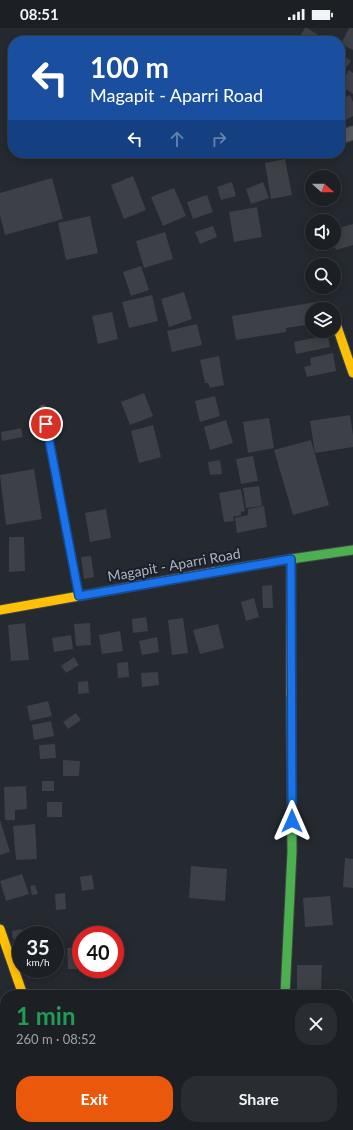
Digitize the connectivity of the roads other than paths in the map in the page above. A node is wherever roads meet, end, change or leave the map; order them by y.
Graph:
1 (341, 338) edge
2 (353, 373) edge
3 (43, 409) dead end
4 (353, 550) edge
5 (291, 559) junction
6 (79, 596) junction
7 (0, 610) edge
8 (0, 929) edge
9 (22, 990) edge
10 (285, 990) edge

1 - 2 street
3 - 6 lane
4 - 5 street, Magapit - Aparri Road
5 - 6 street, Magapit - Aparri Road
5 - 10 street
6 - 7 street, Magapit - Aparri Road
8 - 9 street

